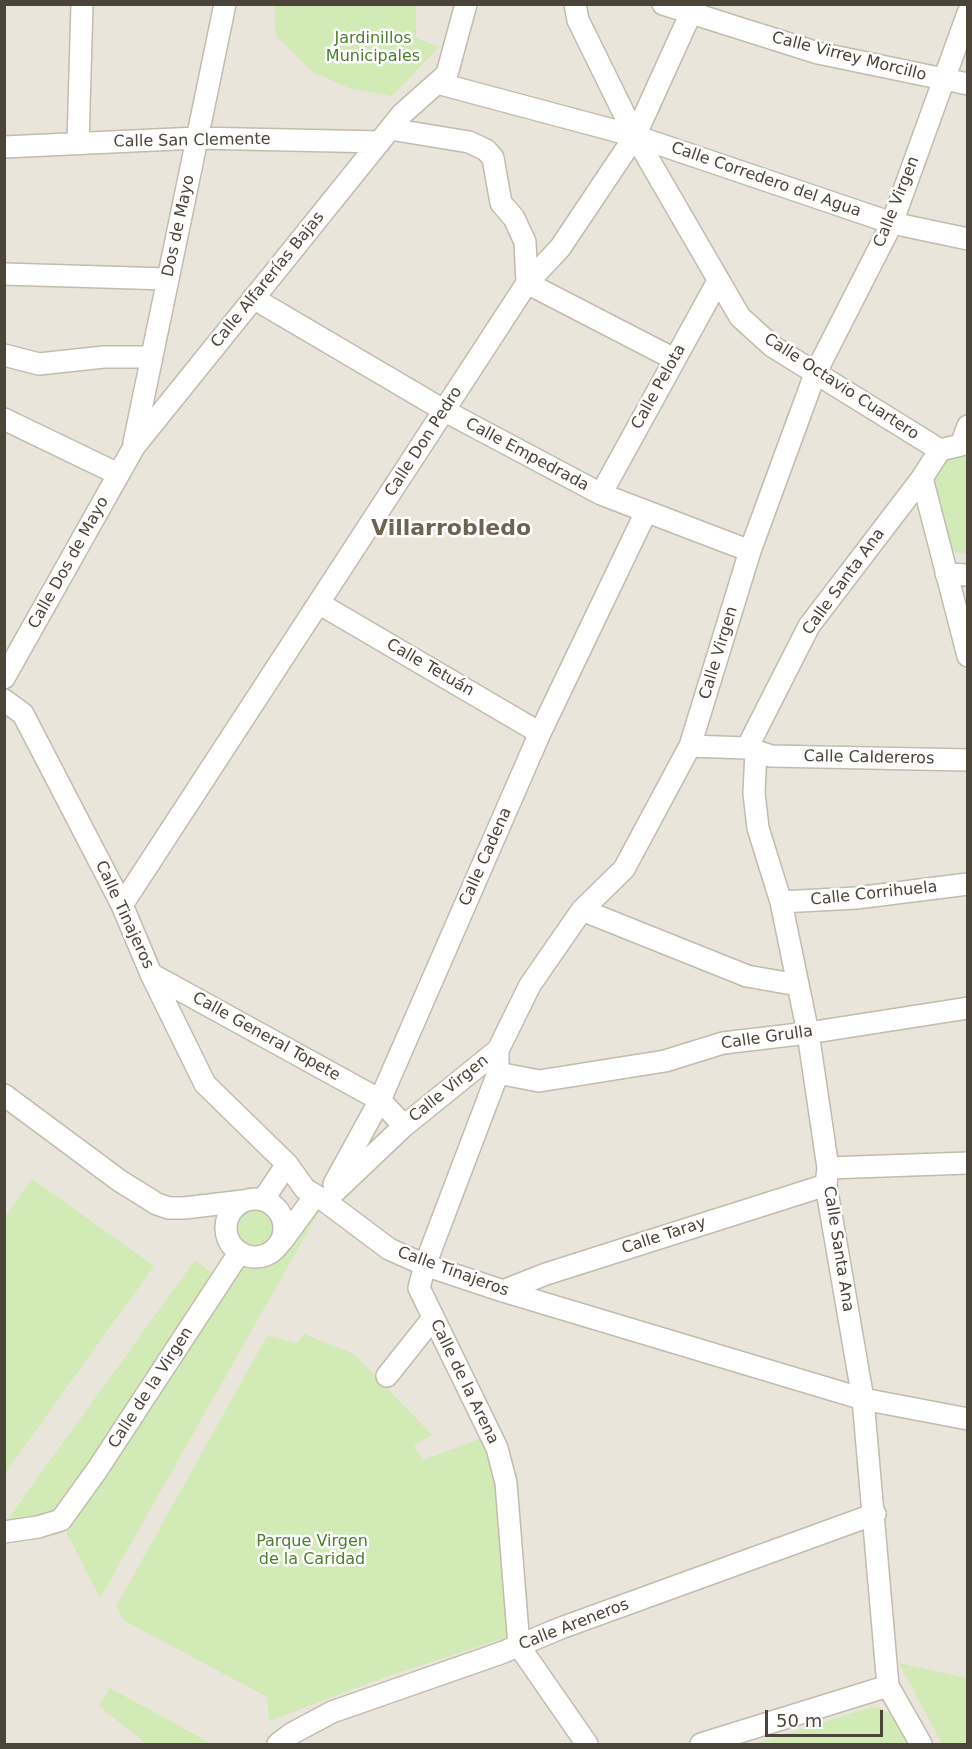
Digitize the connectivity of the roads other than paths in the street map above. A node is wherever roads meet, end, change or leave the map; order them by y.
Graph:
1 (82, 4) edge
2 (225, 4) edge
3 (466, 4) edge
4 (575, 4) edge
5 (663, 4) edge
6 (692, 9) edge
7 (968, 13) edge
8 (943, 80) junction
9 (437, 83) junction
10 (968, 84) edge
11 (391, 128) junction
12 (635, 136) junction
13 (197, 138) junction
14 (78, 143) junction
15 (4, 147) edge
16 (892, 222) junction
17 (968, 238) edge
18 (4, 274) edge
19 (168, 279) junction
20 (718, 281) junction
21 (527, 283) junction
22 (253, 298) junction
23 (4, 355) edge
24 (152, 357) junction
25 (674, 360) junction
26 (815, 374) junction
27 (445, 411) junction
28 (4, 419) edge
29 (965, 440) edge
30 (134, 447) junction
31 (940, 450) junction
32 (118, 474) junction
33 (922, 478) junction
34 (601, 494) junction
35 (646, 512) junction
36 (750, 551) junction
37 (946, 574) junction
38 (968, 575) edge
39 (320, 604) junction
40 (968, 656) edge
41 (4, 678) edge
42 (4, 700) edge
43 (540, 733) junction
44 (690, 747) junction
45 (758, 752) junction
46 (968, 760) edge
47 (968, 884) edge
48 (781, 902) junction
49 (122, 905) junction
50 (582, 910) junction
51 (152, 974) junction
52 (798, 985) junction
53 (968, 1008) edge
54 (808, 1033) junction
55 (498, 1050) junction
56 (498, 1073) junction
57 (4, 1095) edge
58 (380, 1100) junction
59 (404, 1126) junction
60 (968, 1163) edge
61 (287, 1164) junction
62 (827, 1176) junction
63 (315, 1195) junction
64 (258, 1201) junction
65 (281, 1241) junction
66 (239, 1253) junction
67 (425, 1265) junction
68 (503, 1291) junction
69 (433, 1318) junction
70 (387, 1376) dead end
71 (863, 1399) junction
72 (968, 1419) edge
73 (874, 1514) junction
74 (4, 1532) edge
75 (519, 1646) junction
76 (888, 1686) junction
77 (278, 1744) edge
78 (587, 1744) edge
79 (701, 1744) edge
80 (921, 1744) edge

1 - 14 street
2 - 13 street, Dos de Mayo
3 - 9 street, Calle Alfarerías Bajas
4 - 12 street, Calle Octavio Cuartero
5 - 6 street, Calle Virrey Morcillo
6 - 8 street, Calle Virrey Morcillo
6 - 12 street, Calle Don Pedro
7 - 8 street, Calle Virgen
8 - 10 street, Calle Virrey Morcillo
8 - 16 street, Calle Virgen
9 - 11 street, Calle Alfarerías Bajas
9 - 12 street, Calle Corredero del Agua
11 - 13 street, Calle San Clemente
11 - 21 street, Calle San Clemente
11 - 22 street, Calle Alfarerías Bajas
12 - 16 street, Calle Corredero del Agua
12 - 20 street, Calle Octavio Cuartero
12 - 21 street, Calle Don Pedro
13 - 14 street, Calle San Clemente
13 - 19 street, Dos de Mayo
14 - 15 street, Calle San Clemente
16 - 17 street, Calle Corredero del Agua
16 - 26 street, Calle Virgen
18 - 19 street
19 - 24 street, Dos de Mayo
20 - 25 street, Calle Pelota
20 - 26 street, Calle Octavio Cuartero
21 - 25 street
21 - 27 street, Calle Don Pedro
22 - 27 street, Calle Empedrada
22 - 30 street, Calle Alfarerías Bajas
23 - 24 street
24 - 30 street, Dos de Mayo
25 - 34 street, Calle Pelota
26 - 31 street, Calle Octavio Cuartero
26 - 36 street, Calle Virgen
27 - 34 street, Calle Empedrada
27 - 39 street, Calle Don Pedro
28 - 32 street
29 - 31 street
30 - 32 street, Calle Dos de Mayo
31 - 33 street, Calle Santa Ana
32 - 41 street, Calle Dos de Mayo
33 - 37 street
33 - 45 street, Calle Santa Ana
34 - 35 street, Calle Empedrada
35 - 36 street, Calle Empedrada
35 - 43 street, Calle Cadena
36 - 44 street, Calle Virgen
37 - 38 street
37 - 40 street
39 - 43 street, Calle Tetuán
39 - 49 street, Calle Don Pedro
42 - 49 street, Calle Tinajeros
43 - 58 street, Calle Cadena
44 - 45 street, Calle Caldereros
44 - 50 street, Calle Virgen
45 - 46 street, Calle Caldereros
45 - 48 street, Calle Santa Ana
47 - 48 street, Calle Corrihuela
48 - 52 street, Calle Santa Ana
49 - 51 street, Calle Tinajeros
50 - 52 street
50 - 55 street, Calle Virgen
51 - 58 street, Calle General Topete
51 - 61 street, Calle Tinajeros
52 - 54 street, Calle Santa Ana
53 - 54 street, Calle Grulla
54 - 56 street, Calle Grulla
54 - 62 street, Calle Santa Ana
55 - 56 street, Calle de la Arena
55 - 59 street, Calle Virgen
56 - 67 street, Calle de la Arena
57 - 64 street
58 - 59 street, Calle General Topete
58 - 63 street, Calle Cadena
59 - 63 street, Calle Virgen
60 - 62 street, Calle Taray
61 - 63 street, Calle Tinajeros
61 - 64 street
62 - 68 street, Calle Taray
62 - 71 street, Calle Santa Ana
63 - 64 street
63 - 65 street
63 - 67 street, Calle Tinajeros
64 - 65 street
64 - 66 street
65 - 66 street
66 - 74 street, Calle de la Virgen
67 - 68 street, Calle Tinajeros
67 - 69 street, Calle de la Arena
68 - 71 street, Calle Tinajeros
69 - 70 street
69 - 75 street, Calle de la Arena
71 - 72 street, Calle Tinajeros
71 - 73 street, Calle Santa Ana
73 - 75 street, Calle Areneros
73 - 76 street, Calle Santa Ana
75 - 77 street, Calle Areneros
75 - 78 street
76 - 79 street
76 - 80 street, Calle Santa Ana

